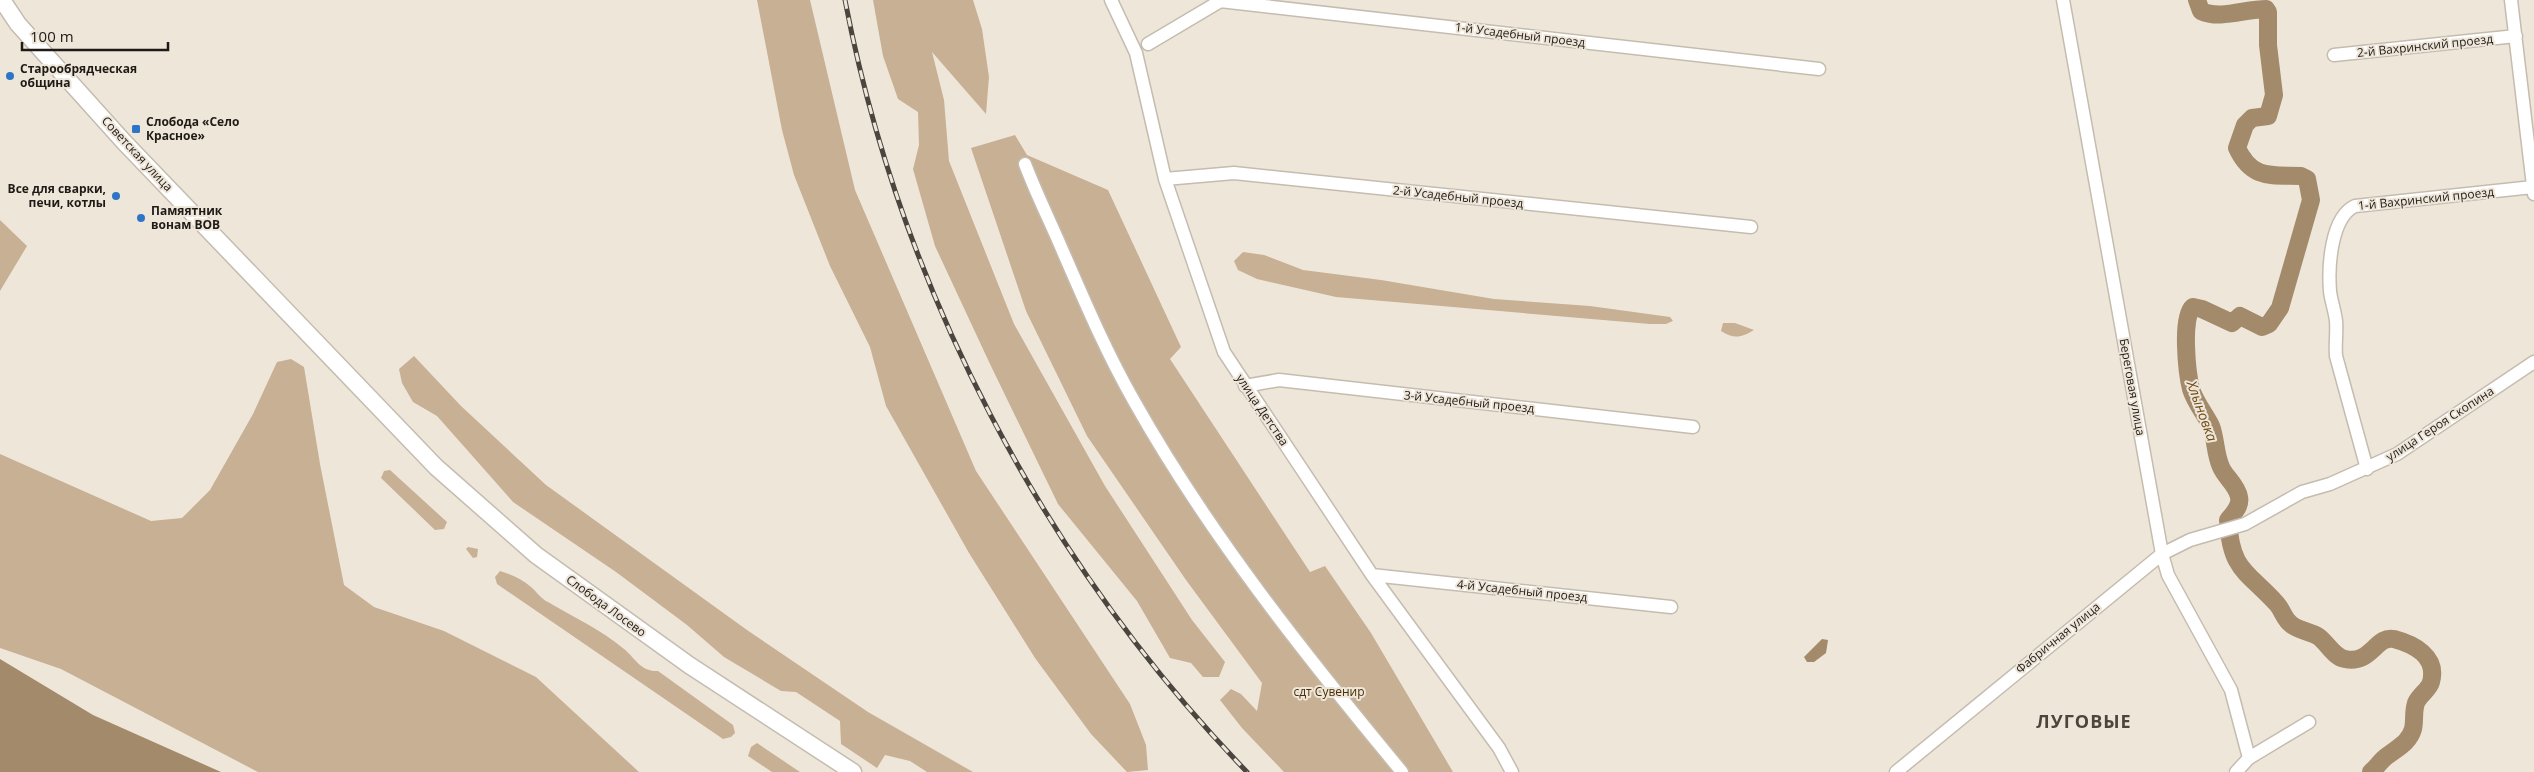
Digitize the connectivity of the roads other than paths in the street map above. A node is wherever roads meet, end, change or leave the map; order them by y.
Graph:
1 (2, 0) edge
2 (1111, 0) edge
3 (2064, 0) edge
4 (2511, 0) edge
5 (1221, 1) edge
6 (2516, 36) junction
7 (1148, 44) dead end
8 (2334, 55) dead end
9 (1819, 69) dead end
10 (1026, 164) dead end
11 (1165, 179) junction
12 (2534, 191) edge
13 (1751, 227) dead end
14 (2534, 362) edge
15 (1245, 386) junction
16 (382, 410) joint
17 (1694, 427) dead end
18 (2367, 469) junction
19 (2229, 529) joint
20 (2162, 554) junction
21 (1372, 575) junction
22 (1671, 607) dead end
23 (2310, 722) dead end
24 (2249, 758) junction
25 (853, 772) edge
26 (1402, 772) edge
27 (1512, 772) edge
28 (1896, 772) edge
29 (2236, 772) edge

1 - 16 main road, Советская улица
2 - 11 street, улица Детства
3 - 20 street, Береговая улица
4 - 6 street
5 - 7 street
5 - 9 street, 1-й Усадебный проезд
6 - 8 street, 2-й Вахринский проезд
6 - 12 street
10 - 26 street
11 - 13 street, 2-й Усадебный проезд
11 - 15 street, улица Детства
12 - 18 street, 1-й Вахринский проезд
14 - 18 street, улица Героя Скопина
15 - 17 street, 3-й Усадебный проезд
15 - 21 street, улица Детства
16 - 25 main road, Слобода Лосево
18 - 19 street, улица Героя Скопина
19 - 20 street, Фабричная улица
20 - 24 street, Береговая улица
20 - 28 street, Фабричная улица
21 - 22 street, 4-й Усадебный проезд
21 - 27 street, улица Детства
23 - 24 street
24 - 29 street

